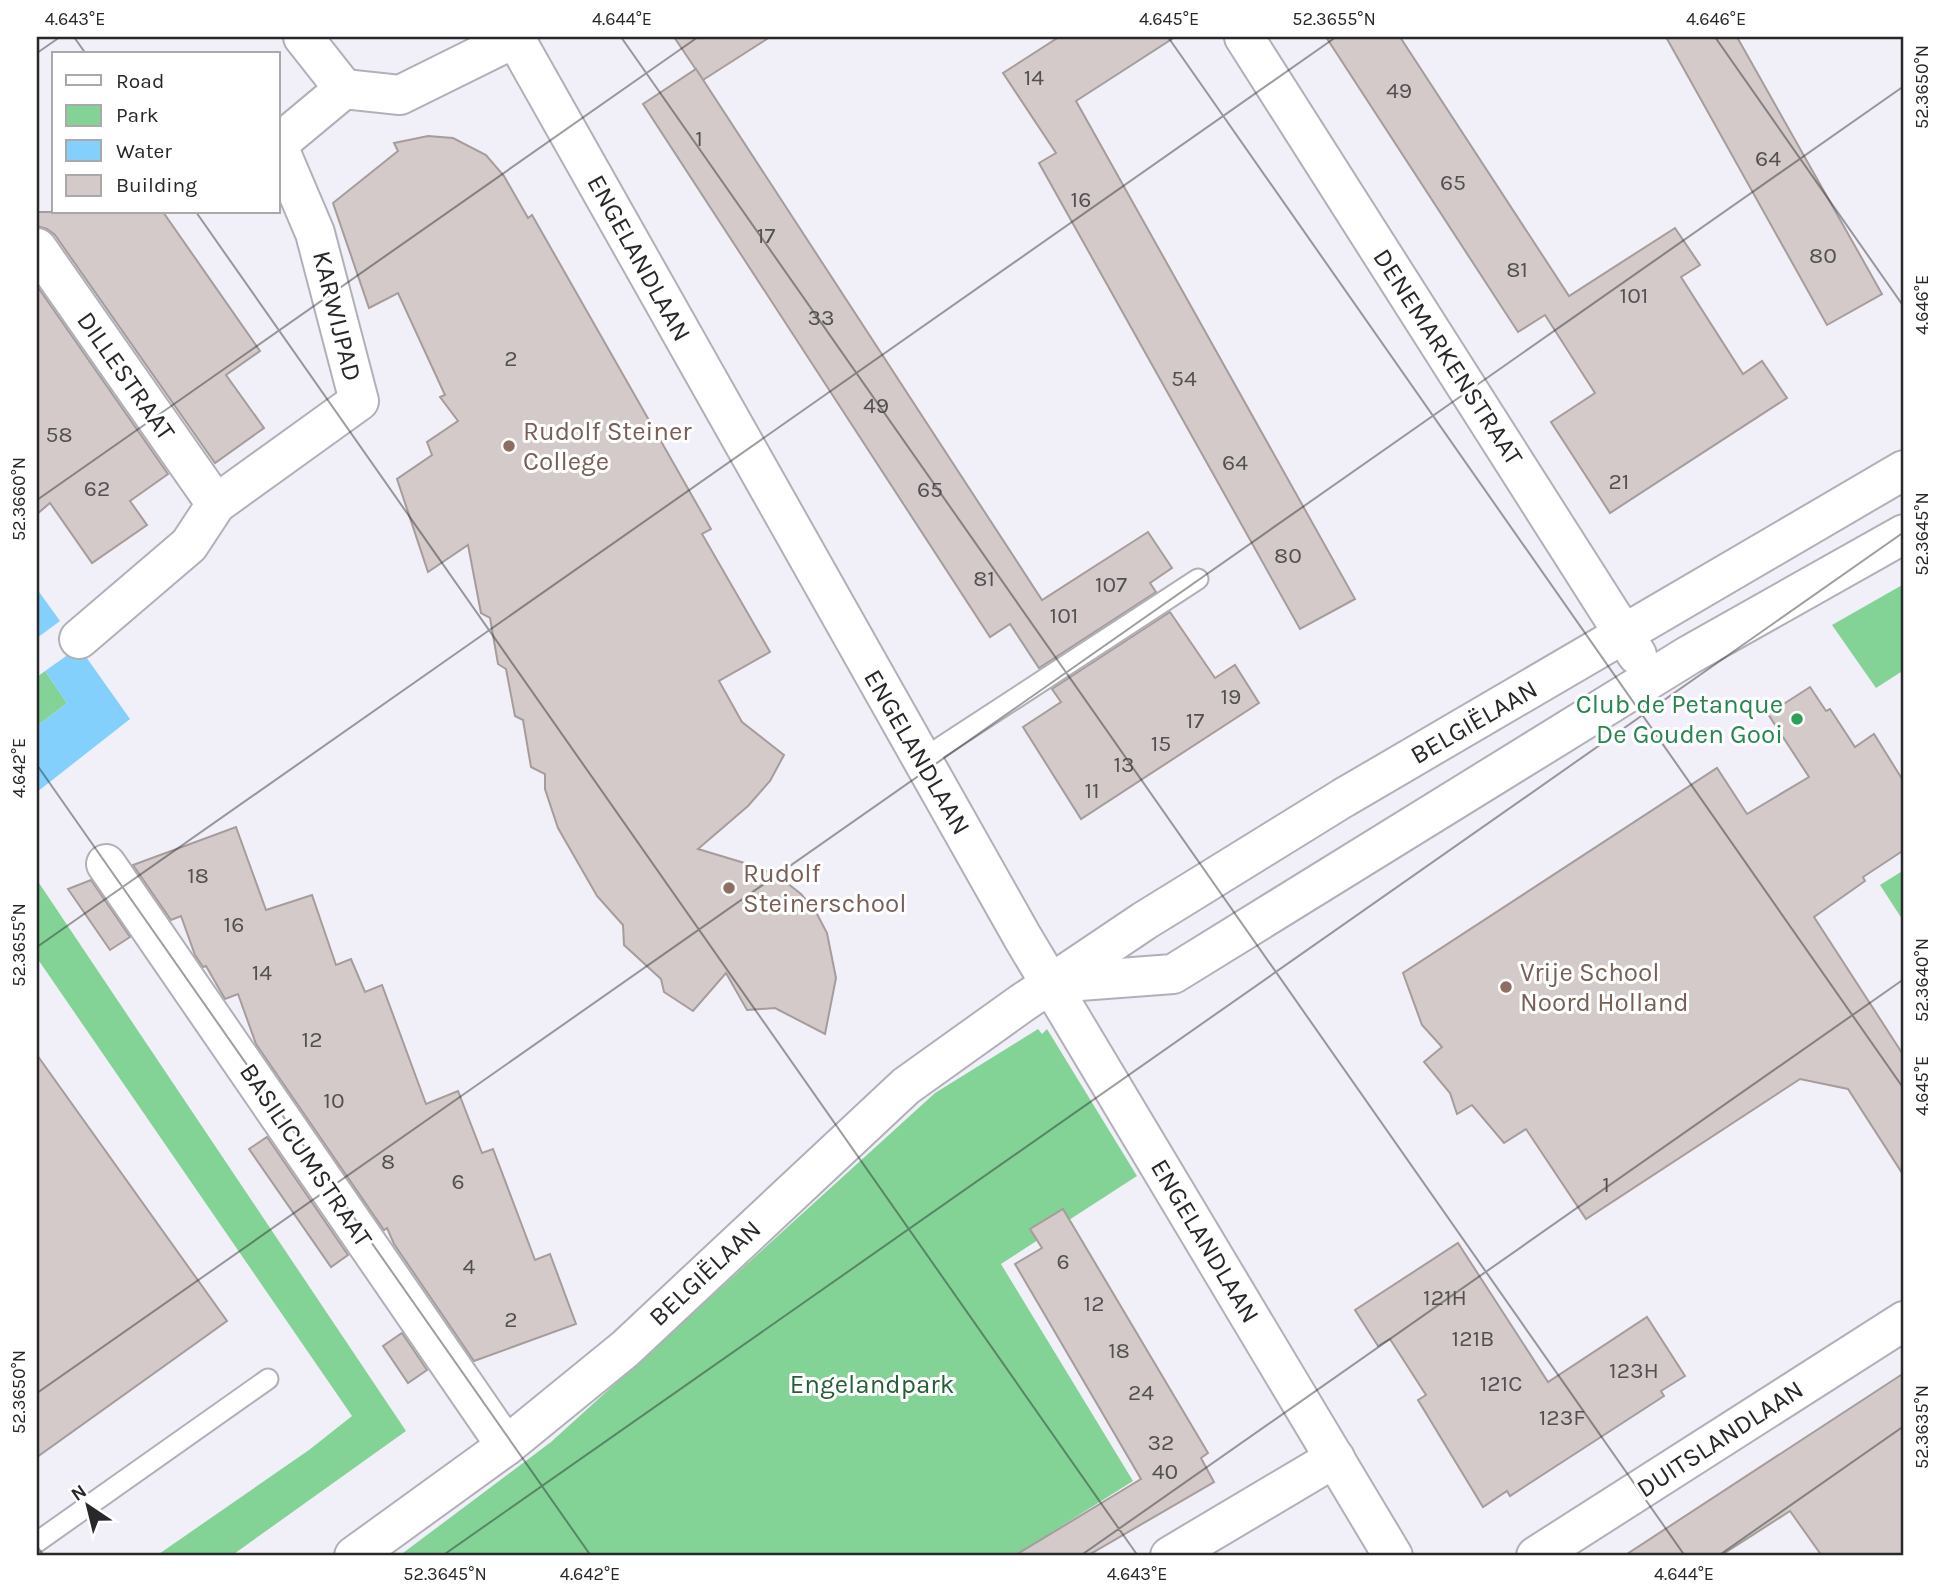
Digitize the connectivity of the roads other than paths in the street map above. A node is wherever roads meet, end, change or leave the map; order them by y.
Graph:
1 (303, 37) edge
2 (1244, 37) edge
3 (516, 38) edge
4 (344, 89) junction
5 (280, 143) edge
6 (280, 150) edge
7 (37, 248) edge
8 (1904, 470) edge
9 (216, 504) junction
10 (1904, 534) edge
11 (1198, 579) dead end
12 (1624, 633) junction
13 (79, 639) dead end
14 (1651, 678) junction
15 (921, 760) junction
16 (106, 864) dead end
17 (1051, 984) junction
18 (1904, 1321) edge
19 (268, 1380) dead end
20 (506, 1446) junction
21 (1335, 1458) junction
22 (37, 1542) edge
23 (354, 1556) edge
24 (1170, 1556) edge
25 (1394, 1556) edge
26 (1536, 1556) edge

1 - 4 street
2 - 12 street, DENEMARKENSTRAAT
3 - 4 street
3 - 15 street, ENGELANDLAAN
4 - 5 street, KARWIJPAD
6 - 9 street, KARWIJPAD
7 - 9 street, DILLESTRAAT
8 - 12 street, BELGIËLAAN
9 - 13 street
10 - 14 street, BELGIËLAAN
11 - 15 lane
12 - 14 street, DENEMARKENSTRAAT
12 - 17 street, BELGIËLAAN
14 - 17 street, BELGIËLAAN
15 - 17 street, ENGELANDLAAN
16 - 20 street, BASILICUMSTRAAT
17 - 20 street, BELGIËLAAN
17 - 21 street, ENGELANDLAAN
18 - 26 street, DUITSLANDLAAN
19 - 22 lane
20 - 23 street, BELGIËLAAN
21 - 24 street
21 - 25 street, ENGELANDLAAN

